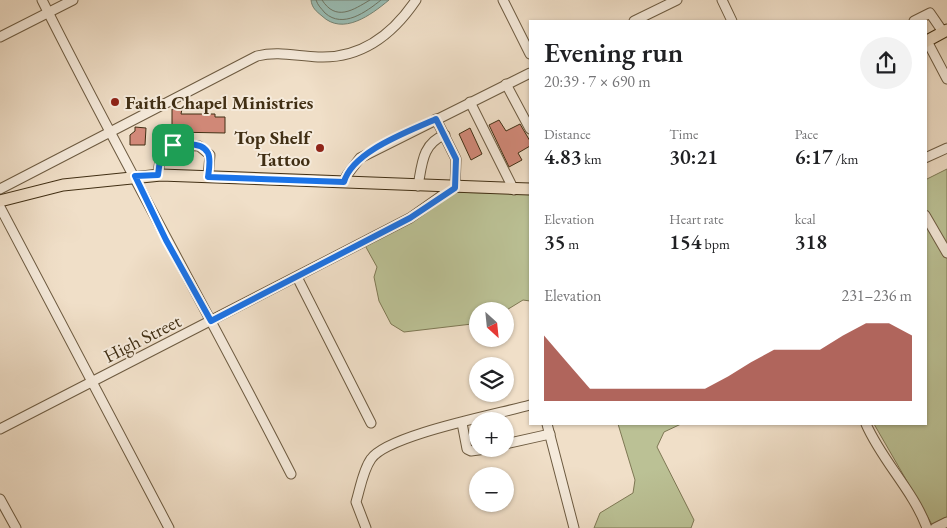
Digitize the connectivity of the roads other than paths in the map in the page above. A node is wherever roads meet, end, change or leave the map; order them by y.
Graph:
1 (42, 0) edge
2 (73, 0) edge
3 (416, 0) edge
4 (503, 0) edge
5 (676, 0) edge
6 (722, 0) edge
7 (48, 12) junction
8 (636, 20) edge
9 (732, 20) edge
10 (916, 20) edge
11 (945, 31) edge
12 (0, 37) edge
13 (927, 41) edge
14 (927, 44) edge
15 (529, 52) edge
16 (529, 72) edge
17 (947, 80) edge
18 (506, 84) junction
19 (470, 102) junction
20 (436, 119) junction
21 (529, 127) edge
22 (111, 131) junction
23 (445, 135) junction
24 (947, 148) edge
25 (927, 157) edge
26 (158, 175) junction
27 (135, 176) junction
28 (208, 177) junction
29 (344, 182) junction
30 (418, 186) junction
31 (454, 188) junction
32 (0, 189) edge
33 (514, 190) junction
34 (529, 190) edge
35 (0, 202) edge
36 (0, 207) edge
37 (927, 218) edge
38 (947, 253) edge
39 (297, 277) junction
40 (211, 321) junction
41 (92, 382) junction
42 (529, 405) edge
43 (371, 423) dead end
44 (462, 423) junction
45 (547, 425) edge
46 (867, 425) edge
47 (0, 429) edge
48 (550, 434) junction
49 (514, 442) edge
50 (469, 450) edge
51 (291, 474) dead end
52 (0, 499) edge
53 (947, 522) edge
54 (16, 528) edge
55 (169, 528) edge
56 (366, 528) edge
57 (574, 528) edge
58 (927, 528) edge
59 (935, 528) edge

1 - 7 street
2 - 7 street
3 - 22 street
4 - 15 street
5 - 8 street
6 - 9 street
7 - 12 street
7 - 22 street
10 - 11 street
11 - 13 main road
14 - 17 street
16 - 18 street
18 - 19 street
18 - 21 street
19 - 20 street
19 - 33 street
20 - 23 street
20 - 29 street
22 - 27 street
22 - 32 street
23 - 30 street
23 - 31 street
24 - 25 street
26 - 27 main road
26 - 28 main road
26 - 28 street
27 - 35 main road
27 - 40 street
28 - 29 main road
29 - 30 main road
30 - 31 main road
31 - 33 main road
31 - 39 street, High Street
33 - 34 main road
36 - 41 street
37 - 38 street
39 - 40 street, High Street
39 - 43 street
40 - 41 street, High Street
40 - 51 street
41 - 47 street, High Street
41 - 55 street
42 - 44 street
44 - 50 street
44 - 56 street
45 - 48 street
46 - 58 street
48 - 49 street
48 - 57 street
52 - 54 street
53 - 59 street

